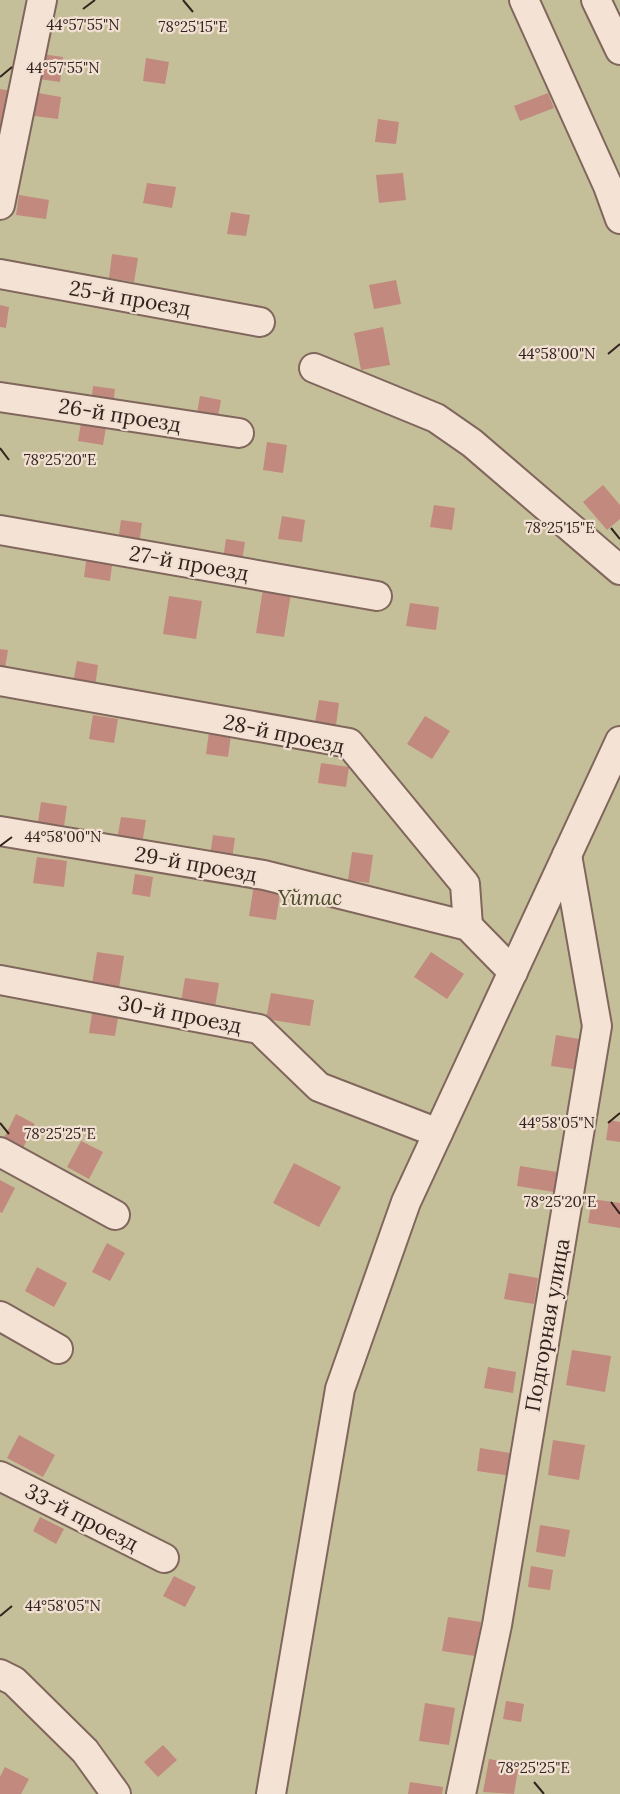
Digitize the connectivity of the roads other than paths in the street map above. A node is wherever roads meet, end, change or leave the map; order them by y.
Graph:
1 (42, 0) edge
2 (524, 0) edge
3 (596, 0) edge
4 (620, 50) edge
5 (0, 205) edge
6 (620, 219) edge
7 (0, 274) edge
8 (260, 322) dead end
9 (314, 368) dead end
10 (0, 397) edge
11 (239, 433) dead end
12 (0, 530) edge
13 (620, 570) edge
14 (377, 596) dead end
15 (0, 681) edge
16 (620, 741) edge
17 (0, 831) edge
18 (567, 855) junction
19 (468, 926) junction
20 (513, 972) junction
21 (0, 980) edge
22 (438, 1133) junction
23 (0, 1152) edge
24 (115, 1215) dead end
25 (0, 1317) edge
26 (58, 1349) dead end
27 (0, 1476) edge
28 (164, 1558) dead end
29 (0, 1674) edge
30 (116, 1794) edge
31 (271, 1794) edge
32 (461, 1794) edge

1 - 5 street
2 - 6 street
3 - 4 street
7 - 8 street, 25-й проезд
9 - 13 street
10 - 11 street, 26-й проезд
12 - 14 street, 27-й проезд
15 - 19 street, 28-й проезд
16 - 18 street
17 - 19 street, 29-й проезд
18 - 20 street
18 - 32 street, Подгорная улица
19 - 20 street
20 - 22 street
21 - 22 street, 30-й проезд
22 - 31 street
23 - 24 street
25 - 26 street
27 - 28 street, 33-й проезд
29 - 30 street

